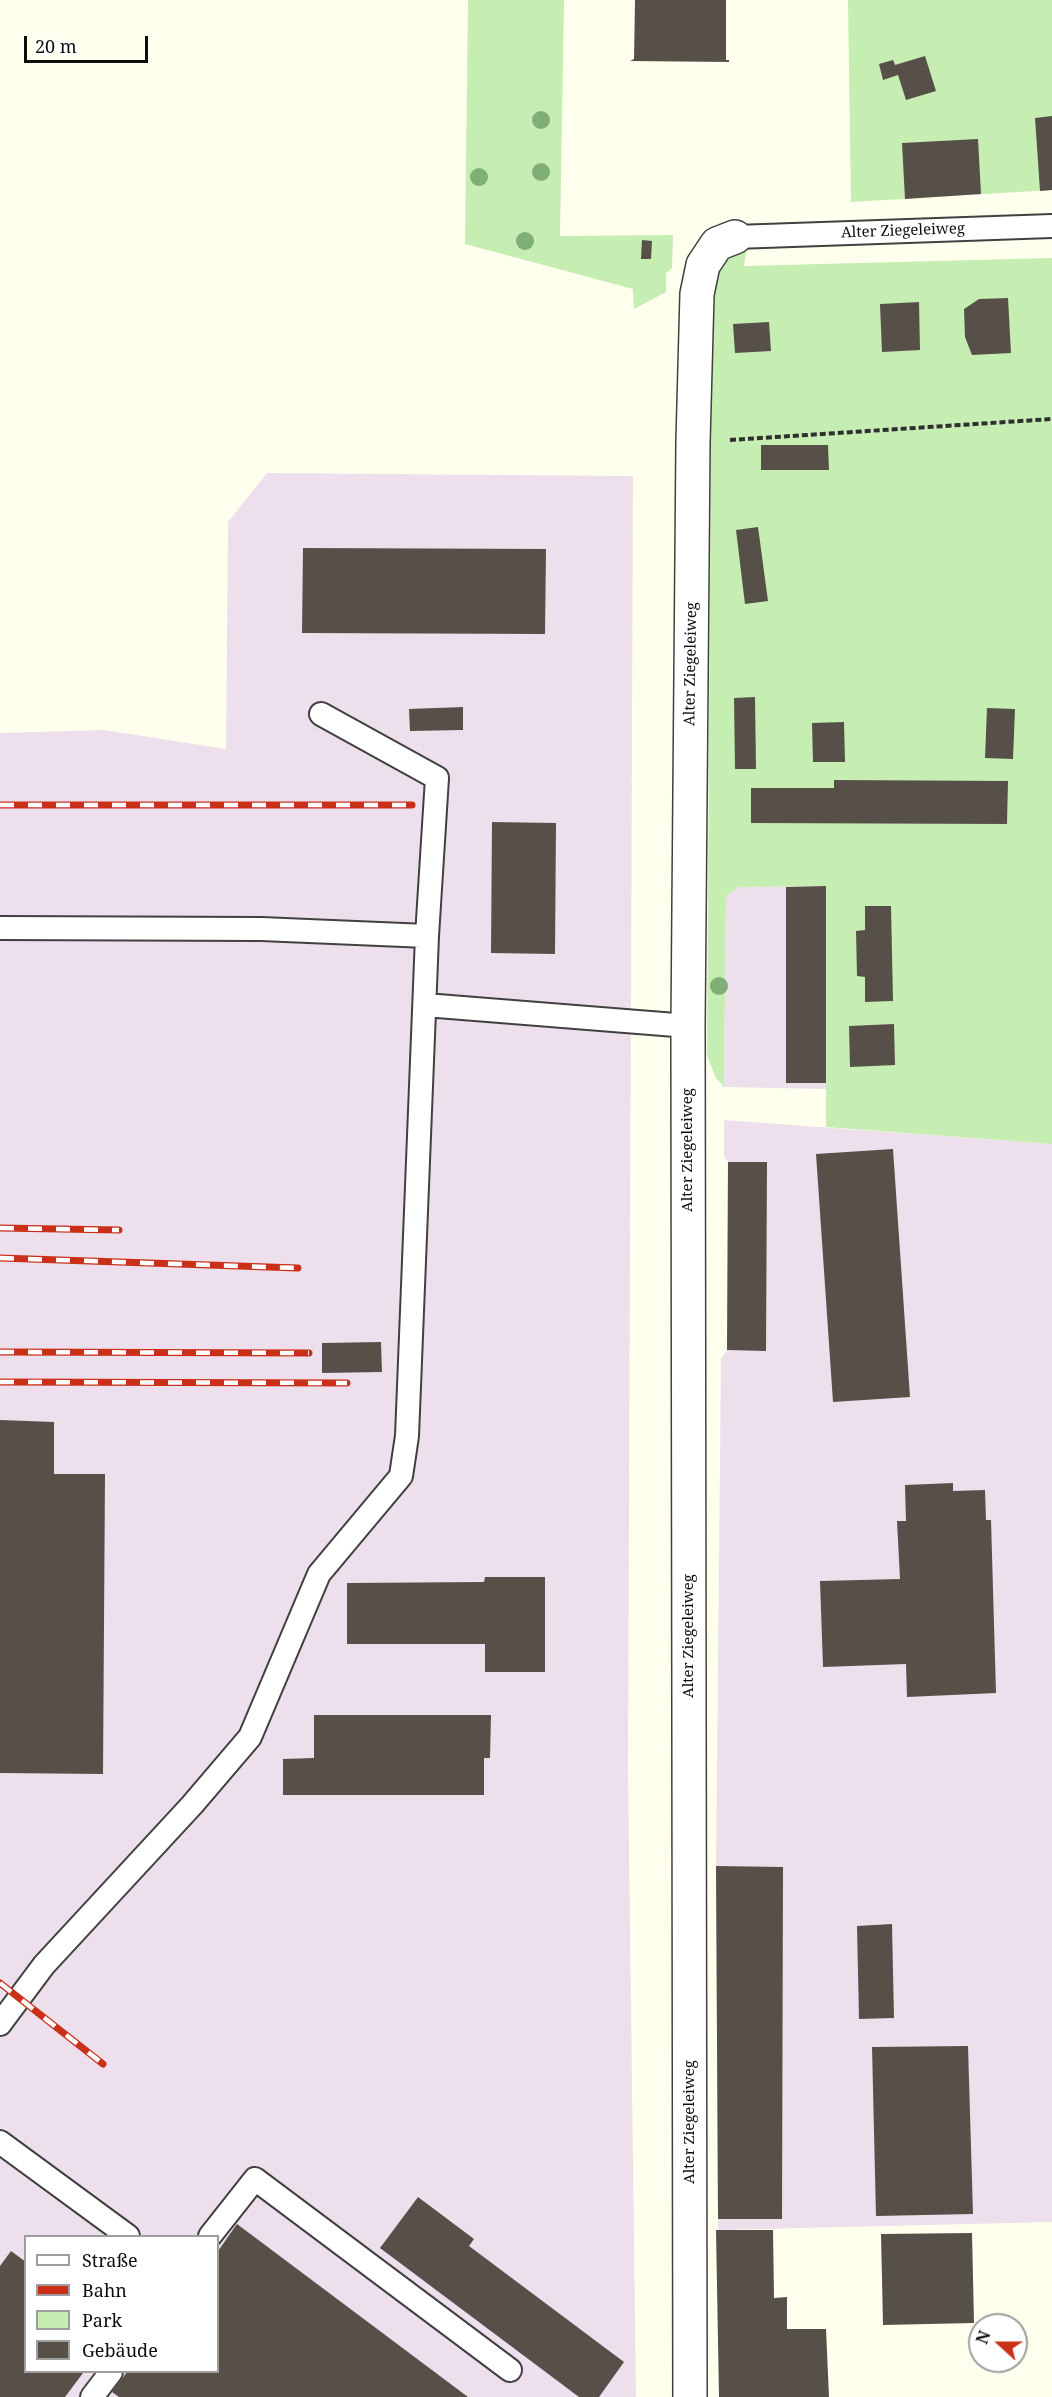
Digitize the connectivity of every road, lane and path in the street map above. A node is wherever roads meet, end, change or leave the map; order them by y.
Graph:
1 (1052, 226) edge
2 (735, 237) joint
3 (1052, 419) edge
4 (693, 442) junction
5 (321, 714) dead end
6 (0, 928) edge
7 (427, 936) junction
8 (424, 1005) junction
9 (687, 1026) junction
10 (0, 2024) edge
11 (0, 2142) edge
12 (127, 2235) edge
13 (211, 2235) edge
14 (510, 2370) dead end
15 (110, 2373) edge
16 (92, 2397) edge
17 (690, 2397) edge

1 - 2 lane, Alter Ziegeleiweg
2 - 4 street, Alter Ziegeleiweg
3 - 4 path
4 - 9 street, Alter Ziegeleiweg
5 - 7 lane
6 - 7 lane
7 - 8 lane
8 - 9 lane
8 - 10 lane
9 - 17 street, Alter Ziegeleiweg
11 - 12 lane
13 - 14 lane
15 - 16 lane

